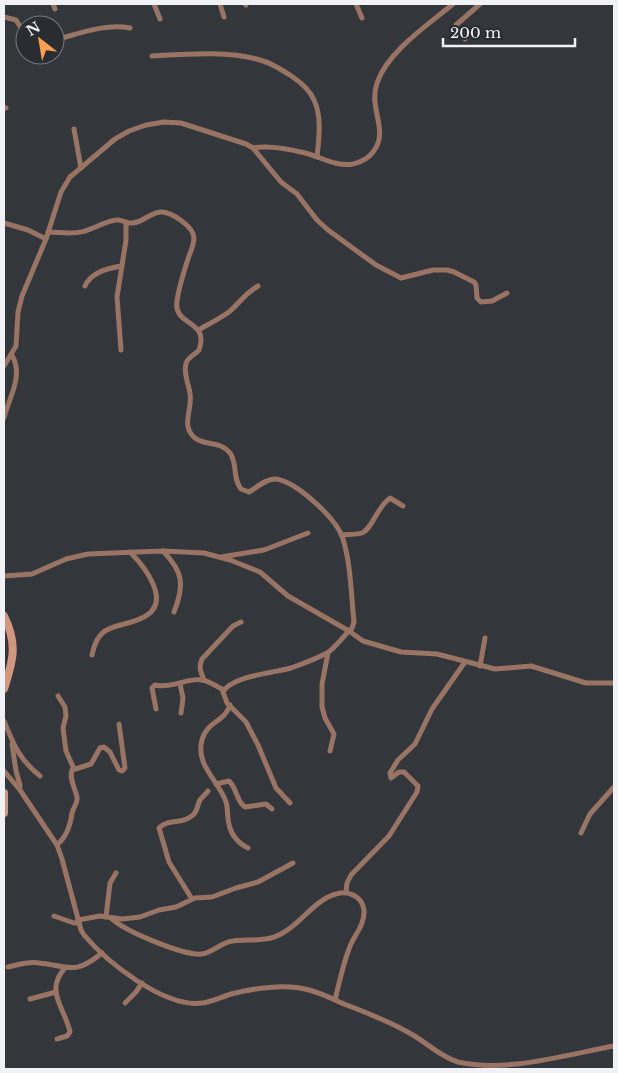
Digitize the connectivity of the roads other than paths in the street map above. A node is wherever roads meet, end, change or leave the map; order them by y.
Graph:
1 (154, 4) edge
2 (220, 4) edge
3 (356, 4) edge
4 (454, 4) edge
5 (480, 4) edge
6 (224, 17) dead end
7 (362, 18) dead end
8 (160, 19) dead end
9 (130, 28) dead end
10 (65, 37) edge
11 (465, 39) dead end
12 (152, 56) dead end
13 (74, 129) dead end
14 (252, 148) junction
15 (318, 157) junction
16 (81, 168) junction
17 (126, 222) junction
18 (4, 223) edge
19 (48, 232) junction
20 (46, 239) junction
21 (122, 266) junction
22 (85, 286) dead end
23 (258, 286) dead end
24 (507, 293) dead end
25 (198, 330) junction
26 (121, 350) dead end
27 (12, 355) junction
28 (4, 366) edge
29 (4, 418) edge
30 (403, 506) dead end
31 (308, 533) dead end
32 (341, 535) junction
33 (163, 551) junction
34 (130, 552) junction
35 (221, 557) junction
36 (4, 576) edge
37 (174, 612) dead end
38 (4, 616) edge
39 (241, 622) dead end
40 (349, 631) junction
41 (485, 638) dead end
42 (328, 652) junction
43 (92, 655) dead end
44 (465, 662) junction
45 (480, 666) junction
46 (204, 680) junction
47 (614, 683) edge
48 (180, 684) junction
49 (4, 689) edge
50 (224, 690) junction
51 (58, 696) dead end
52 (230, 705) junction
53 (156, 709) dead end
54 (180, 713) dead end
55 (4, 721) edge
56 (118, 724) dead end
57 (12, 741) junction
58 (330, 751) dead end
59 (74, 769) junction
60 (4, 771) edge
61 (40, 776) dead end
62 (216, 784) junction
63 (614, 787) edge
64 (20, 790) junction
65 (208, 791) dead end
66 (4, 793) edge
67 (290, 803) dead end
68 (272, 809) dead end
69 (4, 813) edge
70 (581, 833) dead end
71 (57, 845) junction
72 (248, 848) dead end
73 (293, 863) dead end
74 (116, 873) dead end
75 (346, 892) junction
76 (192, 899) junction
77 (54, 916) dead end
78 (109, 918) junction
79 (79, 921) junction
80 (102, 953) junction
81 (8, 967) dead end
82 (65, 968) junction
83 (142, 984) junction
84 (56, 992) junction
85 (30, 999) dead end
86 (335, 1000) junction
87 (125, 1003) dead end
88 (57, 1040) dead end
89 (614, 1046) edge
90 (484, 1068) edge

1 - 8 street
2 - 6 street
3 - 7 street
4 - 15 street
5 - 11 street
9 - 10 street
12 - 15 street
13 - 16 street
14 - 15 street
14 - 16 street
14 - 24 street
16 - 19 street
17 - 19 street
17 - 21 street
17 - 25 street
18 - 20 street
19 - 20 street
20 - 27 street
21 - 22 street
21 - 26 street
23 - 25 street
25 - 32 street
27 - 28 street
27 - 29 street
30 - 32 street
31 - 35 street
32 - 40 street
33 - 34 street
33 - 35 street
33 - 37 street
34 - 36 street
34 - 43 street
35 - 40 street
38 - 49 street
39 - 46 street
40 - 42 street
40 - 44 street
41 - 45 street
42 - 50 street
42 - 58 street
44 - 45 street
44 - 75 street
45 - 47 street
46 - 48 street
46 - 50 street
48 - 53 street
48 - 54 street
50 - 52 street
51 - 59 street
52 - 62 street
52 - 67 street
55 - 57 street
56 - 59 street
57 - 61 street
57 - 64 street
59 - 71 street
60 - 64 street
62 - 68 street
62 - 72 street
63 - 70 street
64 - 71 street
65 - 76 street
66 - 69 street
71 - 79 street
73 - 76 street
74 - 78 street
75 - 78 street
75 - 86 street
76 - 78 street
77 - 79 street
78 - 79 street
79 - 80 street
80 - 82 street
80 - 83 street
81 - 82 street
82 - 84 street
83 - 86 street
83 - 87 street
84 - 85 street
84 - 88 street
86 - 90 street
89 - 90 street

